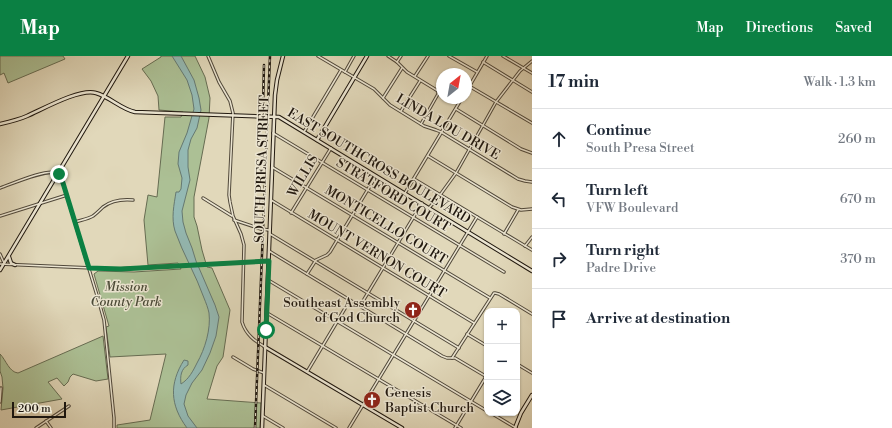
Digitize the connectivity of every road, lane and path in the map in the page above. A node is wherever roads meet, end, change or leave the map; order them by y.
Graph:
1 (128, 56) edge
2 (208, 56) edge
3 (283, 56) edge
4 (318, 56) edge
5 (354, 56) edge
6 (367, 56) edge
7 (388, 56) edge
8 (401, 56) edge
9 (428, 56) edge
10 (449, 56) edge
11 (487, 56) edge
12 (503, 56) edge
13 (532, 61) edge
14 (397, 62) junction
15 (483, 62) junction
16 (402, 68) junction
17 (523, 68) junction
18 (341, 70) junction
19 (344, 72) junction
20 (477, 73) junction
21 (532, 73) edge
22 (414, 77) junction
23 (355, 78) junction
24 (512, 80) junction
25 (420, 81) junction
26 (472, 81) edge
27 (472, 88) edge
28 (532, 92) edge
29 (104, 96) junction
30 (383, 98) junction
31 (496, 102) junction
32 (459, 104) edge
33 (456, 109) junction
34 (401, 112) junction
35 (233, 116) junction
36 (274, 117) junction
37 (532, 123) edge
38 (0, 124) edge
39 (420, 124) junction
40 (482, 125) junction
41 (304, 132) junction
42 (442, 132) junction
43 (273, 133) junction
44 (317, 140) junction
45 (331, 148) junction
46 (470, 150) junction
47 (532, 153) edge
48 (428, 156) junction
49 (322, 163) junction
50 (272, 167) junction
51 (456, 173) junction
52 (57, 174) junction
53 (376, 176) junction
54 (414, 179) junction
55 (532, 182) edge
56 (0, 188) edge
57 (307, 188) junction
58 (368, 190) junction
59 (405, 193) junction
60 (67, 195) junction
61 (440, 195) junction
62 (203, 198) dead end
63 (133, 200) dead end
64 (271, 200) junction
65 (422, 203) junction
66 (39, 204) junction
67 (429, 208) junction
68 (532, 209) edge
69 (518, 210) junction
70 (292, 213) junction
71 (0, 216) edge
72 (233, 216) junction
73 (352, 216) junction
74 (476, 217) junction
75 (413, 218) junction
76 (234, 220) junction
77 (75, 222) junction
78 (468, 231) junction
79 (270, 232) junction
80 (504, 234) junction
81 (532, 237) edge
82 (338, 240) junction
83 (398, 243) junction
84 (460, 245) junction
85 (525, 246) junction
86 (532, 250) edge
87 (269, 251) junction
88 (0, 254) edge
89 (8, 256) junction
90 (269, 261) junction
91 (316, 261) junction
92 (244, 262) junction
93 (3, 264) edge
94 (16, 265) junction
95 (89, 268) junction
96 (383, 268) junction
97 (0, 270) edge
98 (444, 271) junction
99 (532, 271) edge
100 (504, 272) dead end
101 (307, 274) junction
102 (268, 280) junction
103 (368, 293) junction
104 (429, 296) junction
105 (490, 298) junction
106 (350, 300) junction
107 (360, 306) junction
108 (267, 313) junction
109 (532, 314) edge
110 (414, 320) junction
111 (337, 321) junction
112 (474, 323) junction
113 (406, 334) junction
114 (467, 334) junction
115 (484, 344) edge
116 (322, 346) junction
117 (265, 347) junction
118 (459, 348) junction
119 (393, 355) junction
120 (233, 356) dead end
121 (452, 358) junction
122 (520, 366) edge
123 (307, 372) junction
124 (264, 373) junction
125 (532, 373) edge
126 (484, 374) edge
127 (378, 379) junction
128 (484, 380) edge
129 (264, 385) junction
130 (2, 388) dead end
131 (532, 395) edge
132 (471, 401) junction
133 (0, 402) edge
134 (363, 405) junction
135 (69, 406) dead end
136 (484, 409) edge
137 (263, 416) junction
138 (496, 416) edge
139 (46, 420) junction
140 (456, 425) junction
141 (36, 428) edge
142 (51, 428) edge
143 (114, 428) edge
144 (262, 428) edge
145 (283, 428) edge
146 (336, 428) edge
147 (349, 428) edge
148 (402, 428) edge
149 (455, 428) edge
150 (461, 428) edge
151 (515, 428) edge

1 - 29 main road
2 - 35 street
3 - 36 main road, SOUTH PRESA STREET
4 - 18 street, LINDA LOU DRIVE
5 - 19 street
6 - 23 main road
7 - 14 street
8 - 14 street
9 - 22 street
10 - 20 street
11 - 15 street
12 - 17 street
13 - 17 street
14 - 16 street
15 - 20 street
15 - 24 street
16 - 22 street
16 - 30 street
17 - 21 street
17 - 24 street
18 - 19 street, LINDA LOU DRIVE
18 - 41 street
19 - 23 street, LINDA LOU DRIVE
20 - 26 street
22 - 25 street
23 - 30 street, LINDA LOU DRIVE
23 - 44 main road
24 - 28 street
24 - 31 street
25 - 34 street
25 - 39 street
27 - 31 street
29 - 35 main road, EAST SOUTHCROSS BOULEVARD
29 - 38 main road, EAST SOUTHCROSS BOULEVARD
29 - 52 main road
30 - 34 street, LINDA LOU DRIVE
31 - 37 street
31 - 40 street
32 - 33 street
33 - 40 street
33 - 42 street
34 - 39 street, LINDA LOU DRIVE
35 - 36 main road, EAST SOUTHCROSS BOULEVARD
35 - 72 street
36 - 41 main road, EAST SOUTHCROSS BOULEVARD
36 - 43 main road, SOUTH PRESA STREET
39 - 42 street, LINDA LOU DRIVE
40 - 46 street
40 - 47 street
41 - 44 main road, EAST SOUTHCROSS BOULEVARD
42 - 46 street, LINDA LOU DRIVE
42 - 48 street
43 - 49 street, STRATFORD COURT
43 - 50 main road, SOUTH PRESA STREET
44 - 45 main road, EAST SOUTHCROSS BOULEVARD
45 - 49 street, WILLIS
45 - 53 main road, EAST SOUTHCROSS BOULEVARD
46 - 51 street
46 - 55 street, LINDA LOU DRIVE
48 - 51 street
48 - 54 street
49 - 57 street, WILLIS
49 - 58 street, STRATFORD COURT
50 - 57 street, MONTICELLO COURT
50 - 64 main road, SOUTH PRESA STREET
51 - 61 street
51 - 69 street
52 - 56 street
52 - 60 street
52 - 66 main road
53 - 58 street
53 - 59 main road, EAST SOUTHCROSS BOULEVARD
54 - 59 street
54 - 61 street
57 - 70 street, WILLIS
57 - 73 street, MONTICELLO COURT
58 - 73 street
58 - 75 street, STRATFORD COURT
59 - 65 main road, EAST SOUTHCROSS BOULEVARD
60 - 66 street
60 - 77 street
61 - 67 street
61 - 74 street
62 - 72 street
63 - 77 street
64 - 70 street, MOUNT VERNON COURT
64 - 79 main road, SOUTH PRESA STREET
65 - 67 main road, EAST SOUTHCROSS BOULEVARD
65 - 75 street
66 - 71 street
66 - 89 main road
67 - 78 main road, EAST SOUTHCROSS BOULEVARD
68 - 69 street
69 - 80 street
70 - 82 street, MOUNT VERNON COURT
72 - 76 street
73 - 82 street
73 - 83 street, MONTICELLO COURT
74 - 78 street
74 - 80 street
75 - 83 street
75 - 84 street, STRATFORD COURT
76 - 79 street
76 - 92 street
77 - 95 street
78 - 84 street
78 - 99 main road, EAST SOUTHCROSS BOULEVARD
79 - 87 main road, SOUTH PRESA STREET
79 - 91 street
80 - 85 street
81 - 85 street
82 - 91 street
82 - 96 street, MOUNT VERNON COURT
83 - 96 street
83 - 98 street, MONTICELLO COURT
84 - 98 street
84 - 100 street, STRATFORD COURT
85 - 86 street
87 - 90 main road, SOUTH PRESA STREET
87 - 101 street
88 - 93 street
89 - 93 main road
89 - 94 main road
90 - 92 street
90 - 102 main road, SOUTH PRESA STREET
91 - 101 street
91 - 103 street
92 - 95 street
92 - 117 street
93 - 94 street
93 - 97 main road
94 - 95 street
95 - 143 street
96 - 103 street
96 - 104 street, MOUNT VERNON COURT
98 - 104 street
98 - 105 street, MONTICELLO COURT
101 - 106 street
102 - 108 main road, SOUTH PRESA STREET
102 - 111 street
103 - 107 street
103 - 110 street
104 - 110 street
104 - 112 street, MOUNT VERNON COURT
105 - 109 street
105 - 112 street
106 - 107 street
106 - 111 street
107 - 113 street
108 - 116 street
108 - 117 main road, SOUTH PRESA STREET
110 - 113 street
110 - 118 street
111 - 116 street
111 - 119 street
112 - 114 street
113 - 119 street
113 - 121 street
114 - 115 street
114 - 118 street
116 - 123 street
116 - 127 street
117 - 123 main road
117 - 124 main road, SOUTH PRESA STREET
118 - 121 street
119 - 127 street
119 - 132 street
120 - 124 street
121 - 126 street
122 - 125 street
123 - 134 main road
124 - 129 main road, SOUTH PRESA STREET
127 - 134 street
127 - 140 street
128 - 132 street
129 - 137 main road, SOUTH PRESA STREET
129 - 146 street
130 - 133 street
131 - 151 main road
132 - 136 street
132 - 140 street
134 - 147 street
134 - 148 main road
135 - 139 street
137 - 144 main road, SOUTH PRESA STREET
137 - 145 street
138 - 151 street
139 - 141 street
139 - 142 street
140 - 149 street
140 - 150 street

